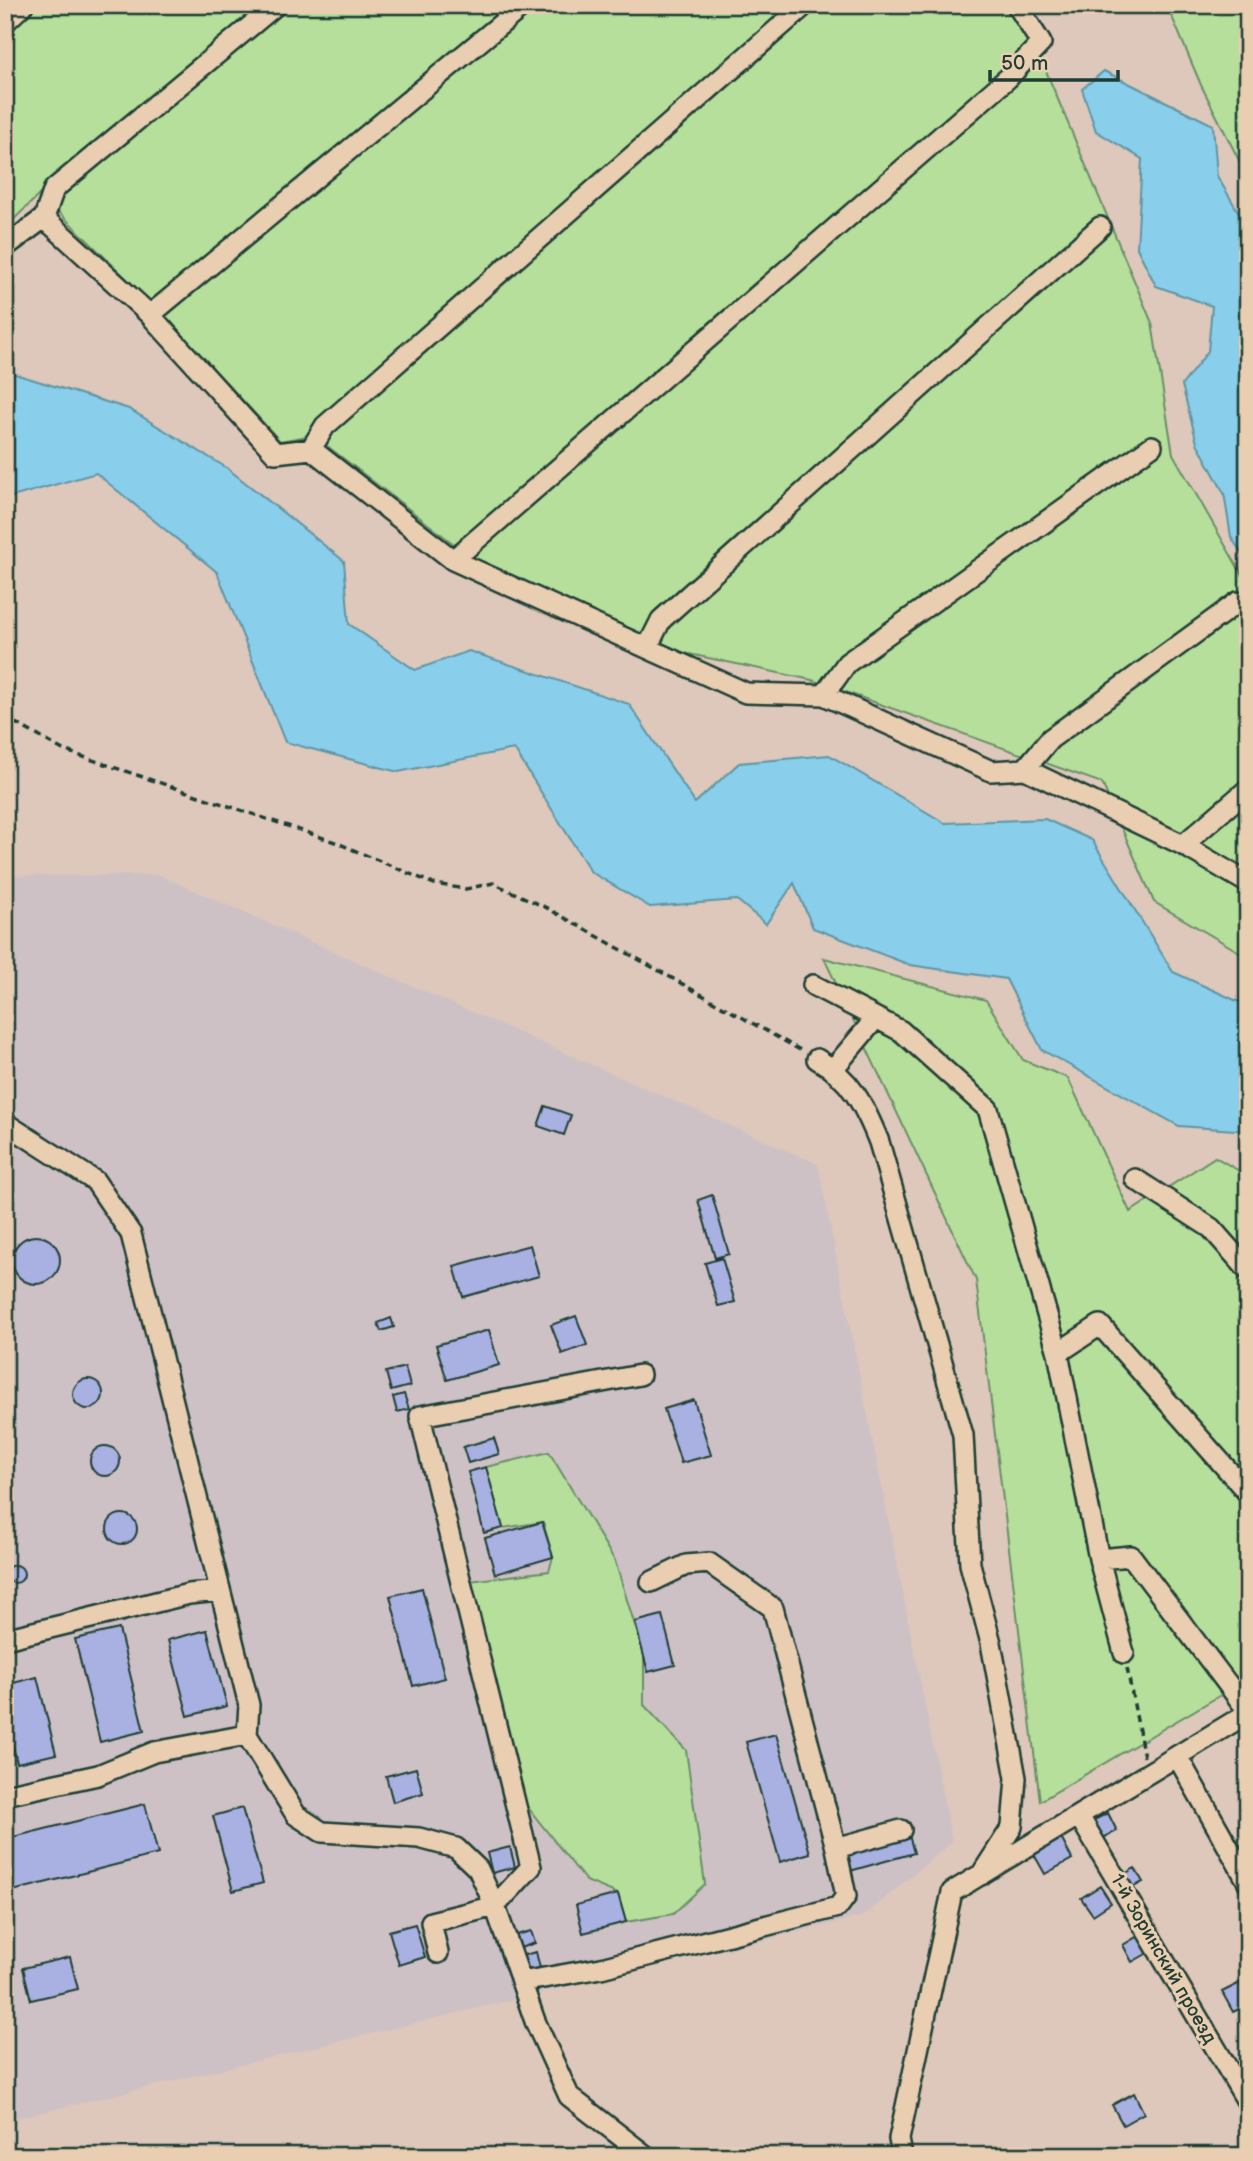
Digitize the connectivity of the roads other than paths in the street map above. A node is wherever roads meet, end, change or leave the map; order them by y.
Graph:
1 (23, 5) edge
2 (276, 5) edge
3 (524, 5) edge
4 (805, 5) edge
5 (1017, 5) edge
6 (5, 22) edge
7 (44, 218) junction
8 (1100, 226) dead end
9 (5, 247) edge
10 (150, 315) junction
11 (1152, 446) dead end
12 (311, 449) junction
13 (453, 559) junction
14 (1238, 602) dead end
15 (647, 648) junction
16 (824, 695) junction
17 (1025, 769) junction
18 (1248, 789) edge
19 (1183, 845) junction
20 (1248, 884) edge
21 (813, 985) dead end
22 (876, 1018) junction
23 (5, 1123) edge
24 (1135, 1180) dead end
25 (1248, 1270) edge
26 (1058, 1353) junction
27 (640, 1375) dead end
28 (1248, 1493) edge
29 (1099, 1559) junction
30 (651, 1582) dead end
31 (219, 1591) junction
32 (5, 1639) edge
33 (1125, 1653) road end
34 (1248, 1712) edge
35 (247, 1735) junction
36 (1177, 1756) junction
37 (5, 1795) edge
38 (1079, 1816) junction
39 (901, 1830) dead end
40 (836, 1848) junction
41 (981, 1875) junction
42 (1248, 1882) edge
43 (495, 1906) junction
44 (438, 1953) dead end
45 (521, 1982) junction
46 (1248, 2103) edge
47 (646, 2156) edge
48 (902, 2156) edge

1 - 6 street
2 - 7 street
3 - 10 street
4 - 12 street
5 - 13 street
7 - 9 street
7 - 10 street
8 - 15 street
10 - 12 street
11 - 16 street
12 - 13 street
13 - 15 street
14 - 17 street
15 - 16 street
16 - 17 street
17 - 19 street
18 - 19 street
19 - 20 street
21 - 22 street
22 - 26 street
22 - 41 street
23 - 31 street
24 - 25 street
26 - 28 street
26 - 29 street
27 - 43 street
29 - 33 street
29 - 34 street
30 - 40 street
31 - 32 street
31 - 35 street
34 - 36 street
35 - 37 street
35 - 43 street
36 - 38 street
36 - 42 street
38 - 41 street
38 - 46 street, 1-й Зоринский проезд
39 - 40 street
40 - 45 street
41 - 48 street
43 - 44 street
43 - 45 street
45 - 47 street

